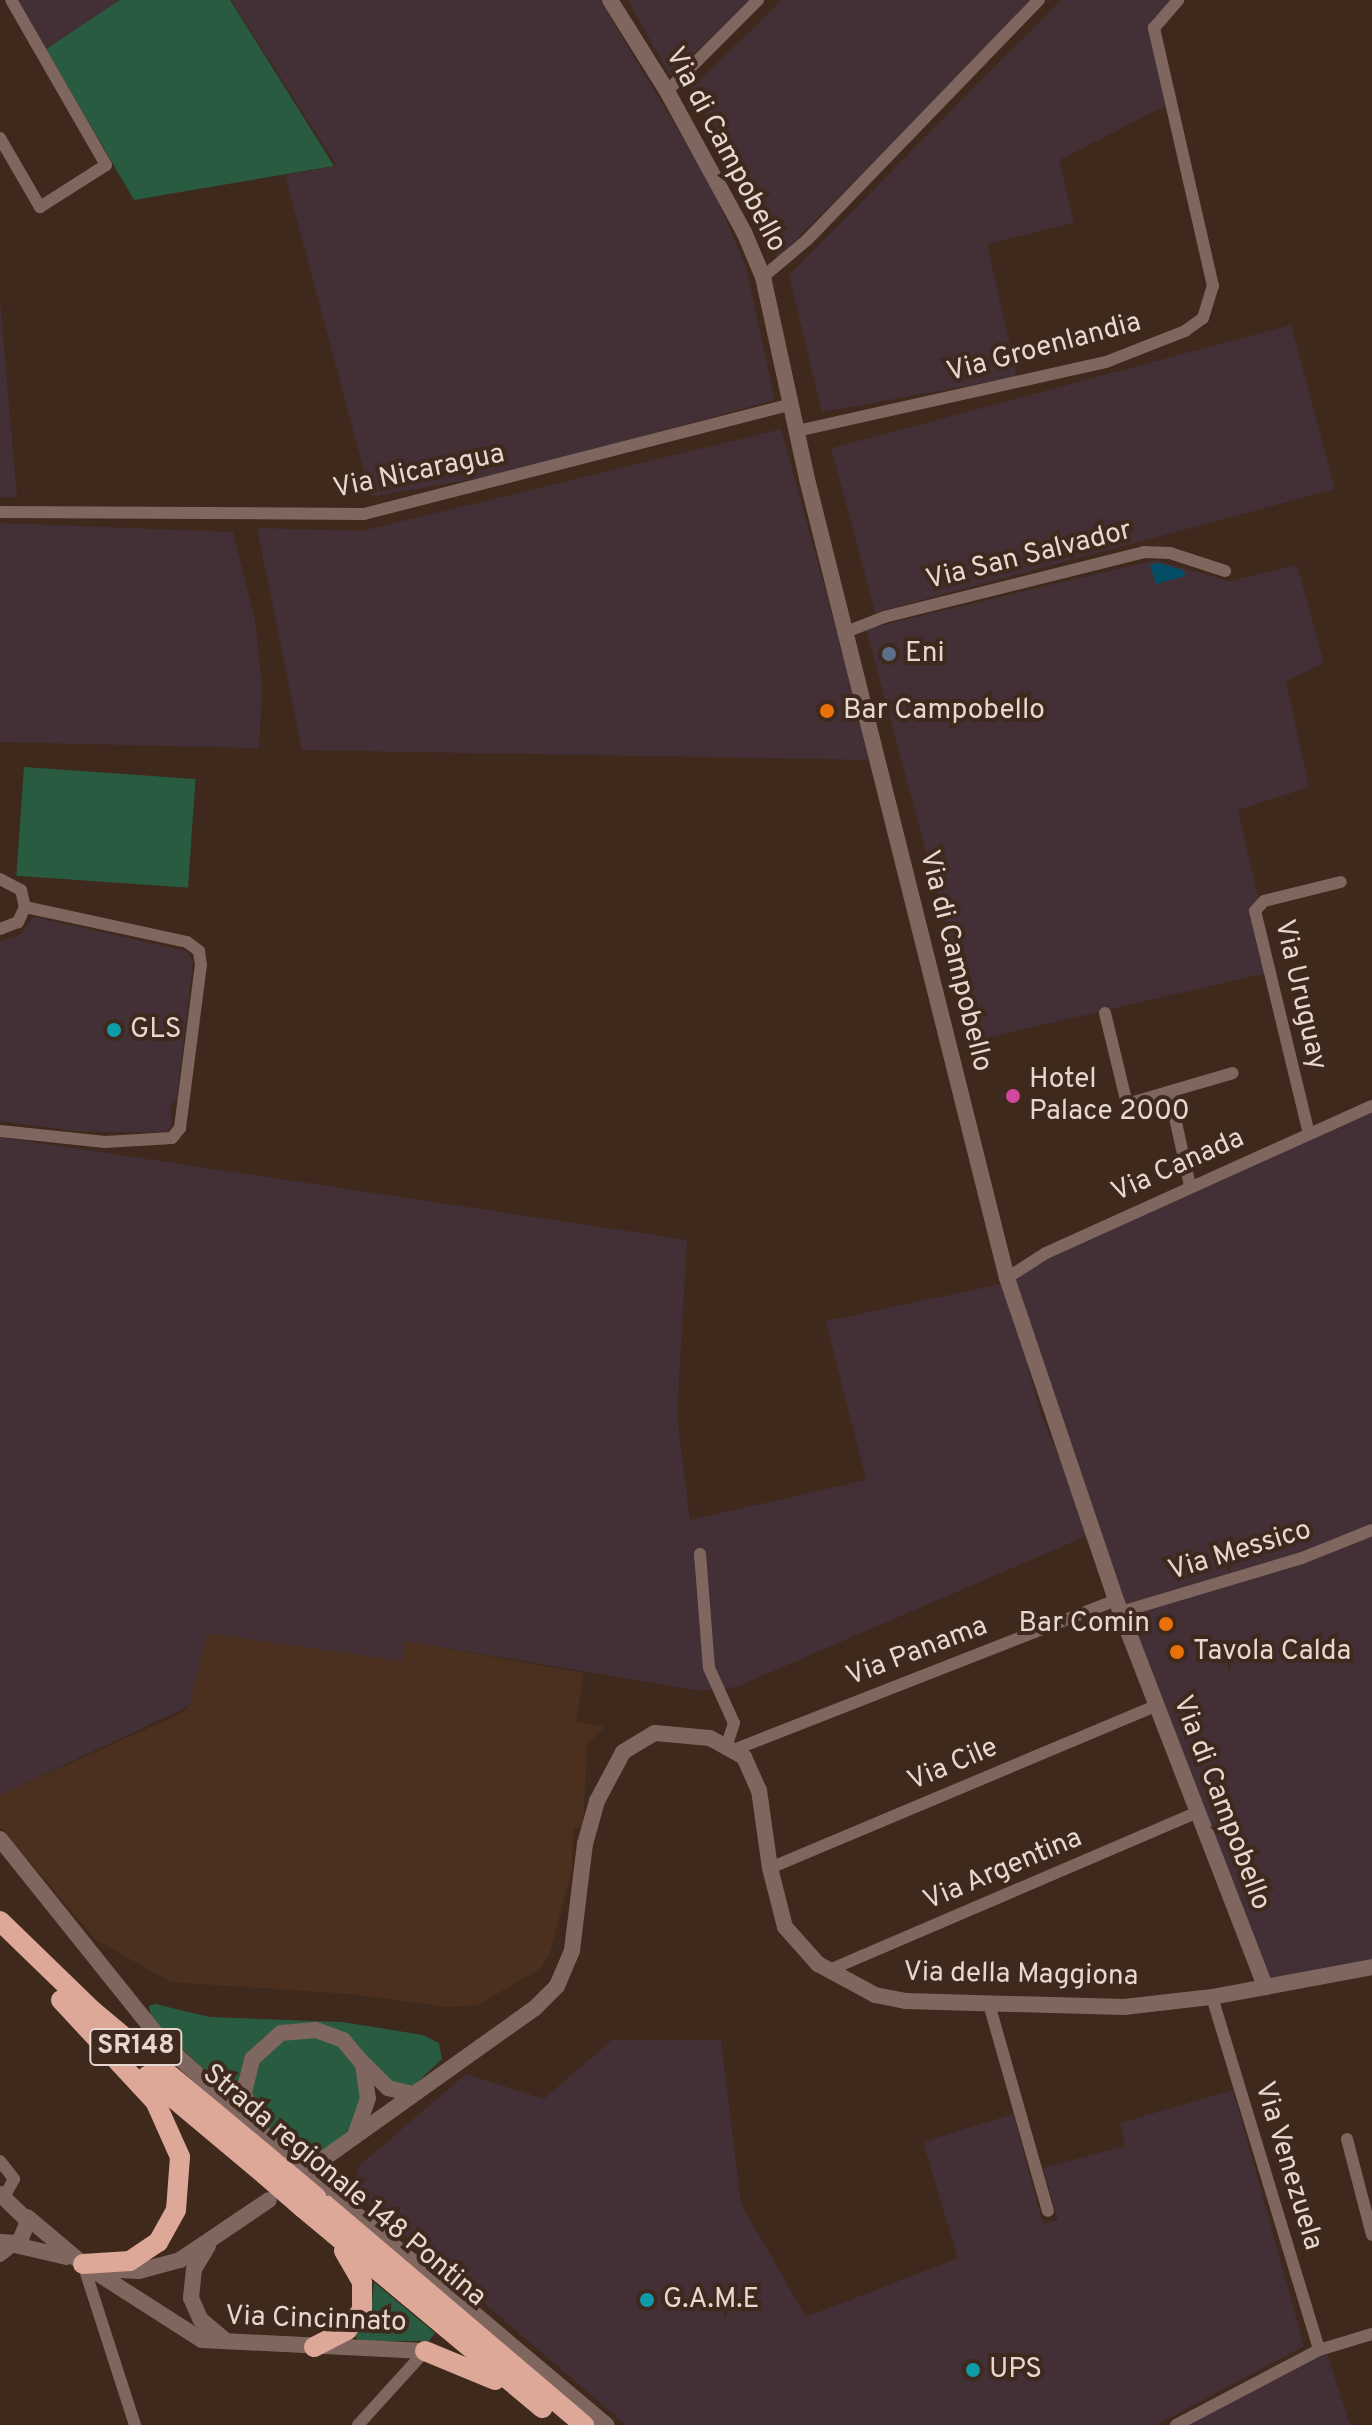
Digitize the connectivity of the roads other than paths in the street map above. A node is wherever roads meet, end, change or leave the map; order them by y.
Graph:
1 (11, 0) edge
2 (610, 0) edge
3 (758, 0) edge
4 (1039, 0) edge
5 (1178, 0) edge
6 (667, 91) junction
7 (0, 138) edge
8 (763, 277) junction
9 (791, 404) junction
10 (797, 431) junction
11 (0, 512) edge
12 (1225, 571) dead end
13 (846, 632) junction
14 (0, 879) edge
15 (1341, 882) dead end
16 (25, 907) junction
17 (0, 929) edge
18 (1105, 1013) dead end
19 (1233, 1073) dead end
20 (1170, 1095) junction
21 (1372, 1106) edge
22 (0, 1131) edge
23 (1309, 1134) junction
24 (1190, 1186) junction
25 (1007, 1278) junction
26 (1372, 1530) edge
27 (700, 1554) dead end
28 (1118, 1606) junction
29 (1155, 1706) junction
30 (731, 1746) junction
31 (1196, 1813) junction
32 (0, 1841) edge
33 (770, 1868) junction
34 (0, 1921) edge
35 (0, 1940) edge
36 (1372, 1967) edge
37 (827, 1971) junction
38 (1265, 1987) junction
39 (1212, 1997) junction
40 (61, 2000) junction
41 (989, 2004) junction
42 (363, 2064) junction
43 (412, 2094) junction
44 (256, 2129) junction
45 (355, 2135) junction
46 (1347, 2139) dead end
47 (0, 2161) edge
48 (278, 2166) junction
49 (312, 2167) dead end
50 (2, 2195) edge
51 (269, 2200) dead end
52 (315, 2204) junction
53 (1048, 2211) dead end
54 (27, 2217) junction
55 (371, 2227) junction
56 (1372, 2235) edge
57 (211, 2243) junction
58 (7, 2247) edge
59 (83, 2264) junction
60 (111, 2283) junction
61 (93, 2297) junction
62 (443, 2306) junction
63 (1372, 2334) edge
64 (242, 2345) junction
65 (314, 2347) junction
66 (1319, 2350) junction
67 (425, 2351) junction
68 (538, 2405) junction
69 (135, 2425) edge
70 (358, 2425) edge
71 (562, 2425) edge
72 (584, 2425) edge
73 (606, 2425) edge
74 (1176, 2425) edge

1 - 7 street
2 - 6 street, Via di Campobello
3 - 6 street
4 - 8 street
5 - 10 street, Via Groenlandia
6 - 8 street, Via di Campobello
8 - 9 street, Via di Campobello
9 - 10 street, Via di Campobello
9 - 11 street, Via Nicaragua
10 - 13 street, Via di Campobello
12 - 13 street, Via San Salvador
13 - 25 street, Via di Campobello
14 - 16 street
15 - 23 street, Via Uruguay
16 - 17 street
16 - 22 street
18 - 20 street
19 - 20 street
20 - 24 street
21 - 23 street, Via Canada
23 - 24 street, Via Canada
24 - 25 street, Via Canada
25 - 28 street, Via di Campobello
26 - 28 street, Via Messico
27 - 30 street
28 - 29 street, Via di Campobello
28 - 30 street, Via Panama
29 - 31 street, Via di Campobello
29 - 33 street, Via Cile
30 - 33 street, Via della Maggiona
30 - 43 street
31 - 37 street, Via Argentina
31 - 38 street, Via di Campobello
32 - 44 street
33 - 37 street, Via della Maggiona
34 - 48 highway, Strada regionale 148 Pontina / SR148
35 - 40 highway, Strada regionale 148 Pontina / SR148
36 - 38 street, Via della Maggiona
37 - 41 street, Via della Maggiona
38 - 39 street, Via della Maggiona
39 - 41 street, Via della Maggiona
39 - 66 street, Via Venezuela
40 - 48 highway, Strada regionale 148 Pontina / SR148
40 - 59 highway
41 - 53 street
42 - 43 street
42 - 44 street
42 - 45 street
43 - 45 street
44 - 48 street
45 - 49 street
46 - 56 street
47 - 50 street
48 - 52 highway, Strada regionale 148 Pontina / SR148, bridge
50 - 54 street, Via Cincinnato
51 - 57 street
52 - 55 street
52 - 62 highway, Strada regionale 148 Pontina / SR148
52 - 65 highway
52 - 68 highway, Strada regionale 148 Pontina / SR148
54 - 58 street
54 - 59 street, Via Cincinnato
55 - 62 highway
55 - 73 street
57 - 59 street
57 - 64 street
58 - 59 street, Via Cincinnato
59 - 60 street, Via Cincinnato
59 - 61 street
60 - 61 street
60 - 64 street, Via Cincinnato
61 - 69 street
62 - 72 highway, Strada regionale 148 Pontina / SR148
63 - 66 street
64 - 65 street, Via Cincinnato
65 - 67 street, Via Cincinnato
66 - 74 street
67 - 68 highway
67 - 70 street
68 - 71 highway, Strada regionale 148 Pontina / SR148

